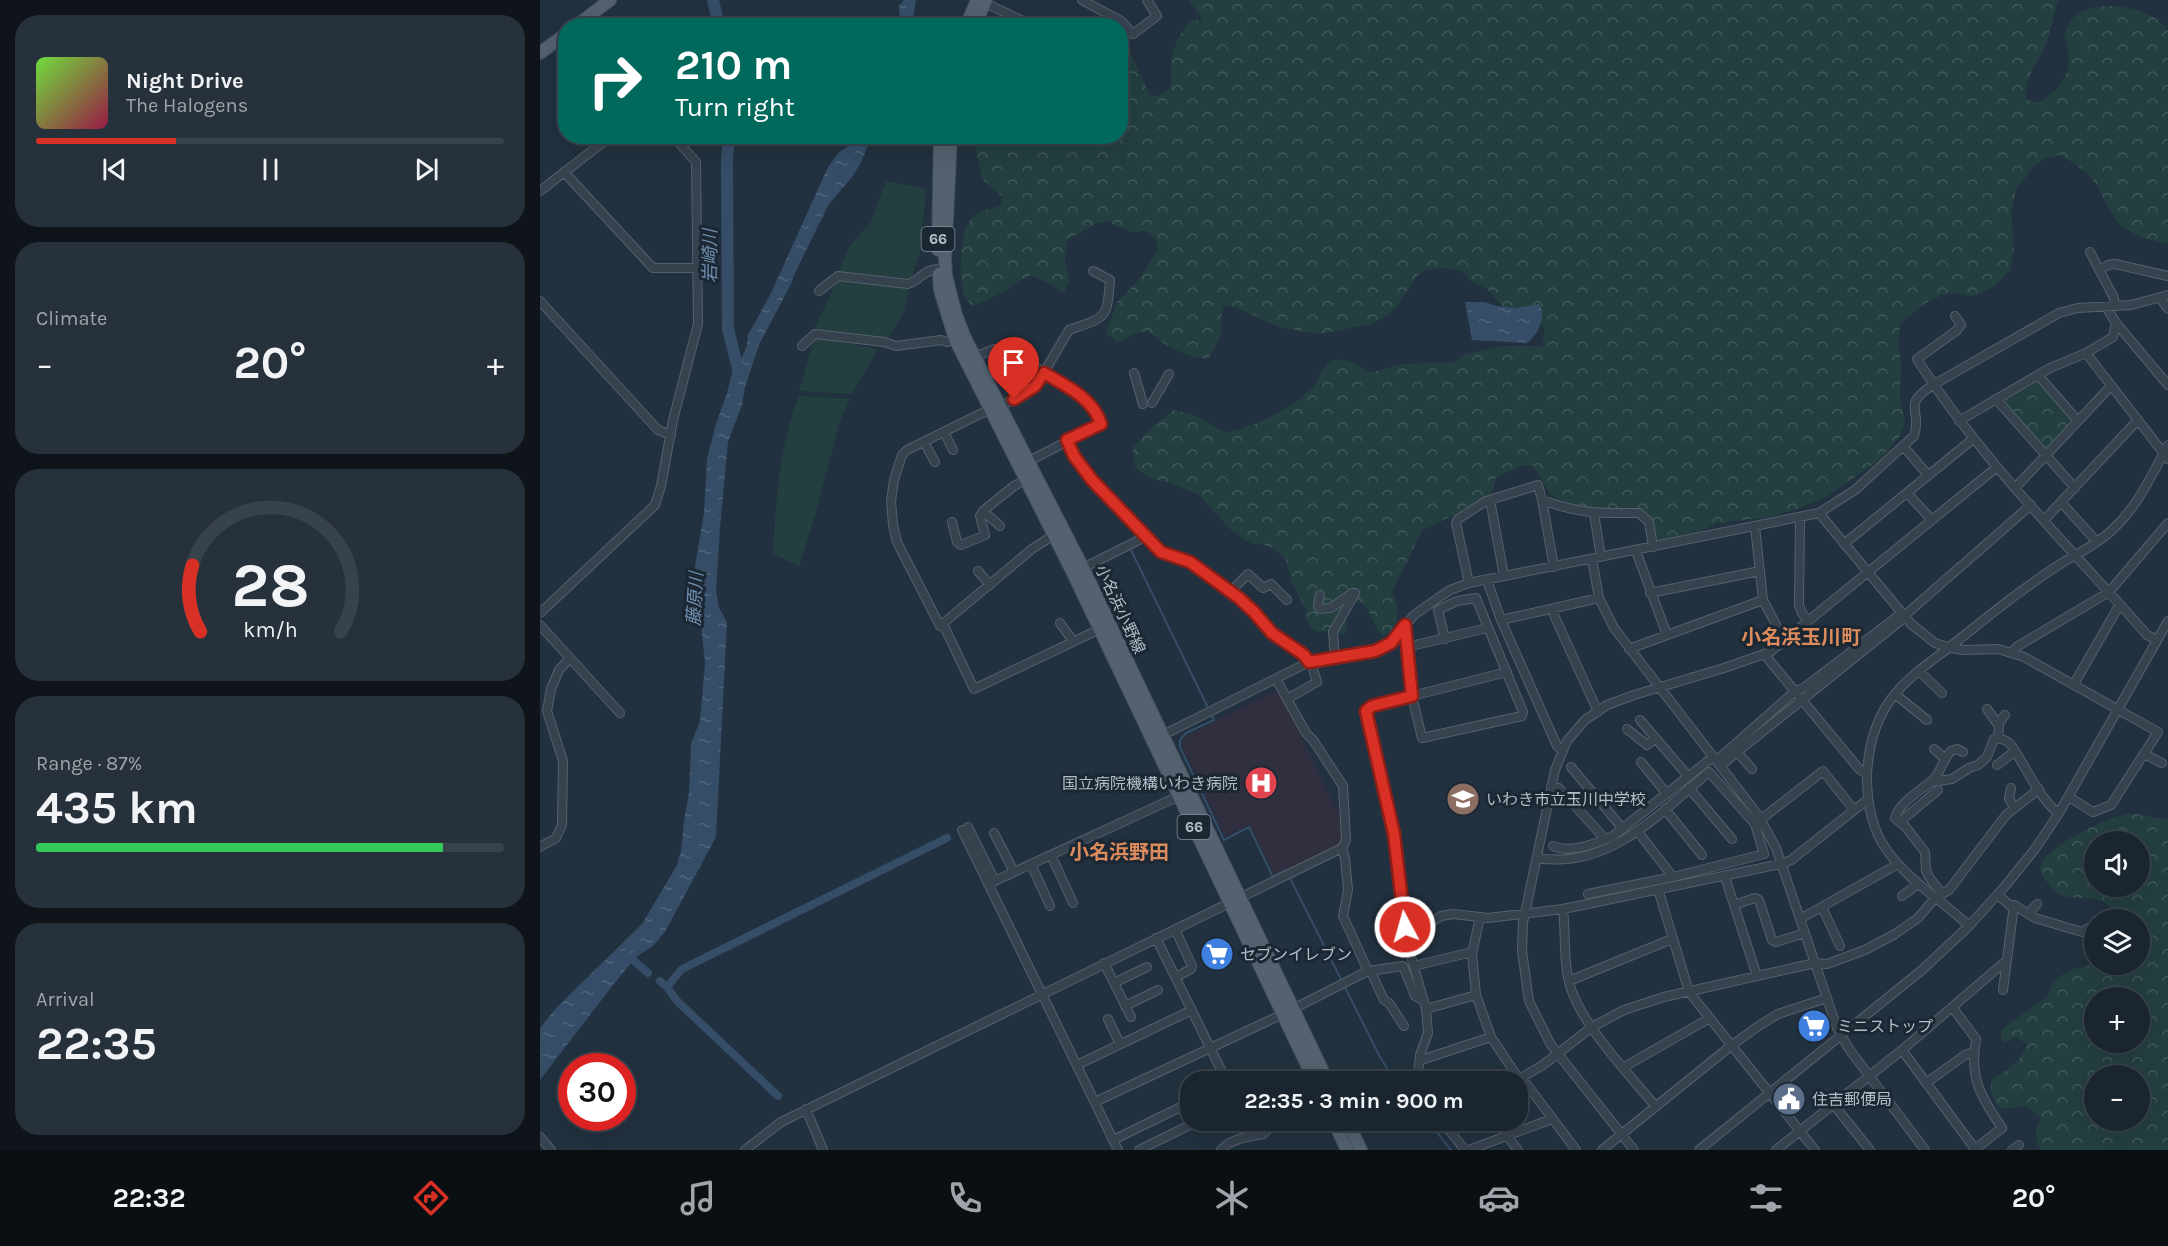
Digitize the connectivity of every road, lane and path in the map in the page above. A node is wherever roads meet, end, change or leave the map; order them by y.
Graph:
1 (610, 0) edge
2 (1082, 0) edge
3 (1147, 0) edge
4 (983, 1) edge
5 (586, 18) edge
6 (971, 18) edge
7 (978, 18) edge
8 (1017, 18) edge
9 (1115, 18) edge
10 (1128, 29) edge
11 (558, 40) edge
12 (540, 53) edge
13 (601, 144) edge
14 (680, 144) edge
15 (940, 144) edge
16 (951, 144) edge
17 (564, 172) junction
18 (540, 191) edge
19 (2090, 252) dead end
20 (697, 268) junction
21 (938, 269) junction
22 (2099, 270) junction
23 (1093, 271) dead end
24 (2168, 276) edge
25 (819, 291) dead end
26 (2164, 296) edge
27 (540, 301) edge
28 (2110, 307) junction
29 (2168, 309) edge
30 (1955, 316) dead end
31 (2116, 323) junction
32 (955, 339) junction
33 (802, 346) dead end
34 (2086, 353) junction
35 (974, 357) junction
36 (1044, 373) junction
37 (1134, 373) dead end
38 (1169, 374) dead end
39 (2038, 375) junction
40 (1933, 385) junction
41 (2168, 385) edge
42 (2111, 386) junction
43 (1996, 399) junction
44 (1152, 403) dead end
45 (1143, 404) dead end
46 (995, 409) junction
47 (2137, 420) junction
48 (1959, 421) junction
49 (2078, 421) junction
50 (944, 432) junction
51 (670, 435) junction
52 (1973, 439) junction
53 (1067, 440) junction
54 (924, 442) junction
55 (2168, 445) edge
56 (1903, 446) junction
57 (953, 450) dead end
58 (2046, 455) junction
59 (2166, 456) edge
60 (1029, 461) junction
61 (935, 462) dead end
62 (1997, 467) junction
63 (1929, 475) junction
64 (1026, 480) junction
65 (2015, 488) junction
66 (2075, 488) junction
67 (1907, 493) junction
68 (1490, 500) junction
69 (1542, 500) junction
70 (2061, 502) junction
71 (2031, 506) junction
72 (983, 511) junction
73 (1819, 513) junction
74 (1594, 514) junction
75 (1800, 518) junction
76 (1932, 520) junction
77 (2044, 520) junction
78 (952, 522) dead end
79 (2168, 524) edge
80 (1000, 526) dead end
81 (1755, 527) junction
82 (1059, 532) junction
83 (1145, 537) junction
84 (2097, 542) junction
85 (1844, 544) junction
86 (1653, 547) junction
87 (1636, 550) junction
88 (2076, 555) junction
89 (1601, 557) junction
90 (1592, 559) junction
91 (1554, 567) junction
92 (1083, 568) junction
93 (978, 571) dead end
94 (1760, 571) junction
95 (1868, 572) junction
96 (1504, 576) junction
97 (1487, 580) junction
98 (1469, 583) junction
99 (990, 585) junction
100 (1230, 592) junction
101 (2109, 592) junction
102 (1650, 593) junction
103 (1320, 596) dead end
104 (1599, 598) junction
105 (1287, 600) dead end
106 (1763, 600) junction
107 (2120, 604) junction
108 (1554, 609) junction
109 (540, 613) edge
110 (1904, 615) junction
111 (1501, 620) junction
112 (1808, 621) junction
113 (2168, 621) edge
114 (1060, 623) dead end
115 (943, 624) junction
116 (540, 625) edge
117 (1405, 625) junction
118 (1487, 628) junction
119 (1100, 629) junction
120 (1667, 635) junction
121 (1445, 639) junction
122 (1784, 640) junction
123 (2157, 640) junction
124 (1073, 641) junction
125 (1407, 647) junction
126 (1949, 648) junction
127 (1629, 649) junction
128 (2012, 652) junction
129 (1764, 654) junction
130 (1335, 657) junction
131 (570, 658) junction
132 (1309, 662) junction
133 (1919, 671) junction
134 (1507, 672) junction
135 (1276, 679) junction
136 (2074, 684) junction
137 (1659, 688) junction
138 (1794, 692) junction
139 (1942, 693) dead end
140 (1895, 694) junction
141 (1412, 696) junction
142 (1287, 699) junction
143 (1802, 700) junction
144 (1987, 709) dead end
145 (2118, 709) junction
146 (1598, 712) junction
147 (620, 713) dead end
148 (2005, 715) dead end
149 (1640, 720) dead end
150 (1927, 720) dead end
151 (1998, 724) junction
152 (1627, 729) dead end
153 (1158, 738) junction
154 (1656, 738) junction
155 (1998, 738) junction
156 (1934, 748) dead end
157 (1563, 751) junction
158 (1737, 752) junction
159 (1963, 752) dead end
160 (2014, 752) junction
161 (2144, 754) junction
162 (1945, 759) junction
163 (1716, 761) junction
164 (1641, 762) dead end
165 (2162, 763) dead end
166 (1997, 765) dead end
167 (1571, 767) dead end
168 (1752, 769) dead end
169 (1867, 774) junction
170 (1688, 776) junction
171 (1930, 782) junction
172 (1551, 787) junction
173 (1689, 788) junction
174 (2011, 788) dead end
175 (2039, 789) junction
176 (1938, 790) dead end
177 (1667, 794) junction
178 (1179, 796) junction
179 (2069, 797) junction
180 (1867, 800) junction
181 (2015, 808) junction
182 (1665, 809) junction
183 (1854, 810) junction
184 (2059, 813) junction
185 (1758, 822) junction
186 (1902, 824) junction
187 (965, 829) dead end
188 (1623, 829) junction
189 (1638, 832) junction
190 (994, 833) dead end
191 (1605, 839) junction
192 (1732, 839) dead end
193 (1553, 846) dead end
194 (540, 847) edge
195 (1342, 848) junction
196 (1051, 855) junction
197 (1702, 855) dead end
198 (1537, 858) junction
199 (1031, 864) junction
200 (1782, 864) junction
201 (1898, 864) junction
202 (1014, 872) junction
203 (1673, 877) junction
204 (1725, 877) junction
205 (992, 883) junction
206 (1918, 884) junction
207 (1658, 889) junction
208 (1588, 894) dead end
209 (1998, 895) junction
210 (1902, 896) dead end
211 (1939, 896) junction
212 (1234, 900) junction
213 (1073, 903) dead end
214 (2037, 904) dead end
215 (1734, 905) junction
216 (1050, 906) dead end
217 (1822, 908) junction
218 (2013, 908) junction
219 (1563, 909) junction
220 (1526, 914) junction
221 (2028, 914) junction
222 (1480, 917) junction
223 (1800, 919) junction
224 (1969, 926) junction
225 (1175, 929) junction
226 (2084, 931) edge
227 (1805, 933) junction
228 (1156, 938) junction
229 (1672, 939) junction
230 (1410, 941) junction
231 (1840, 946) dead end
232 (1472, 952) junction
233 (2006, 961) junction
234 (1104, 963) junction
235 (1815, 963) junction
236 (1414, 966) junction
237 (1147, 967) dead end
238 (1368, 971) junction
239 (1757, 976) junction
240 (1176, 977) junction
241 (1569, 981) junction
242 (1114, 983) junction
243 (1158, 990) dead end
244 (2003, 990) dead end
245 (1689, 992) junction
246 (1041, 994) junction
247 (1476, 995) junction
248 (1827, 998) junction
249 (1424, 1001) junction
250 (1125, 1006) junction
251 (1953, 1008) junction
252 (1192, 1010) junction
253 (1426, 1010) junction
254 (1288, 1012) junction
255 (1131, 1017) dead end
256 (1108, 1018) dead end
257 (1710, 1018) junction
258 (1404, 1026) dead end
259 (1592, 1027) junction
260 (1841, 1035) junction
261 (1491, 1037) junction
262 (1120, 1044) junction
263 (1732, 1045) junction
264 (1210, 1047) junction
265 (1902, 1050) junction
266 (1974, 1052) junction
267 (1557, 1054) junction
268 (1421, 1060) junction
269 (1077, 1065) junction
270 (1624, 1067) junction
271 (1222, 1071) edge
272 (1311, 1071) edge
273 (1322, 1071) edge
274 (1418, 1071) edge
275 (1512, 1071) edge
276 (1528, 1073) edge
277 (1868, 1076) junction
278 (1926, 1083) junction
279 (1528, 1086) edge
280 (1770, 1093) junction
281 (1095, 1102) junction
282 (1833, 1104) junction
283 (1180, 1107) edge
284 (1656, 1107) junction
285 (806, 1109) junction
286 (1552, 1119) junction
287 (1180, 1130) edge
288 (1266, 1131) edge
289 (1346, 1131) edge
290 (1349, 1131) edge
291 (1451, 1131) edge
292 (1800, 1131) junction
293 (1621, 1134) junction
294 (1507, 1136) junction
295 (540, 1137) edge
296 (1113, 1140) junction
297 (551, 1150) edge
298 (745, 1150) edge
299 (823, 1150) edge
300 (1118, 1150) edge
301 (1139, 1150) edge
302 (1221, 1150) edge
303 (1347, 1150) edge
304 (1361, 1150) edge
305 (1467, 1150) edge
306 (1518, 1150) edge
307 (1576, 1150) edge
308 (1602, 1150) edge
309 (1634, 1150) edge
310 (1699, 1150) edge
311 (1776, 1150) edge
312 (1815, 1150) edge
313 (1870, 1150) edge
314 (1925, 1150) edge
315 (1974, 1150) edge

1 - 5 main road
2 - 9 street
3 - 10 street
4 - 6 main road
4 - 7 main road
4 - 8 street
11 - 12 main road
13 - 17 street
14 - 20 street
15 - 21 main road, 小名浜小野線 / 66
16 - 35 main road, 小名浜小野線 / 66
17 - 18 street
17 - 20 street
19 - 22 street
20 - 51 street
21 - 25 street
21 - 32 main road, 小名浜小野線 / 66
22 - 24 street
22 - 28 street
23 - 36 street
26 - 28 street
26 - 29 street
27 - 51 street
28 - 31 street
28 - 40 street
30 - 40 street
31 - 34 street
31 - 41 street
32 - 33 street
32 - 46 main road, 小名浜小野線 / 66
34 - 39 street
34 - 42 street
35 - 36 street
35 - 46 main road, 小名浜小野線 / 66
36 - 46 street
36 - 53 street
37 - 45 street
38 - 44 street
39 - 43 street
39 - 49 street
40 - 48 street
40 - 56 street
42 - 47 street
42 - 49 street
43 - 48 street
43 - 58 street
46 - 50 street
46 - 60 main road, 小名浜小野線 / 66
46 - 64 main road, 小名浜小野線 / 66
47 - 59 street
47 - 66 street
48 - 52 street
49 - 58 street
50 - 54 street
50 - 57 street
51 - 109 street
52 - 62 street
52 - 63 street
53 - 60 street
53 - 83 street
54 - 61 street
54 - 115 street
55 - 59 street
56 - 63 street
56 - 73 street
58 - 65 street
58 - 66 street
59 - 84 street
60 - 82 main road, 小名浜小野線 / 66
62 - 65 street
62 - 76 street
63 - 67 street
64 - 72 street
64 - 82 main road, 小名浜小野線 / 66
65 - 71 street
66 - 70 street
67 - 76 street
67 - 85 street
68 - 69 street
68 - 96 street
68 - 98 street
69 - 74 street
69 - 91 street
70 - 77 street
70 - 84 street
71 - 77 street
71 - 110 street
72 - 78 street
72 - 80 street
73 - 75 street
73 - 85 street
74 - 86 street
74 - 89 street
75 - 81 street
75 - 112 street
76 - 95 street
77 - 88 street
79 - 101 street
81 - 86 street
81 - 94 street
82 - 92 main road, 小名浜小野線 / 66
82 - 99 street
82 - 119 main road, 小名浜小野線 / 66
83 - 92 street
83 - 100 street
84 - 88 street
85 - 95 street
86 - 87 street
87 - 89 street
87 - 102 street
88 - 101 street
88 - 126 street
89 - 90 street
90 - 91 street
90 - 104 street
91 - 96 street
92 - 153 main road, 小名浜小野線 / 66
93 - 99 street
94 - 102 street
94 - 106 street
95 - 110 street
95 - 112 street
96 - 97 street
97 - 98 street
97 - 111 street
98 - 117 street
99 - 115 street
100 - 105 street
100 - 132 street
101 - 107 street
101 - 128 street
102 - 120 street
103 - 130 street
104 - 108 street
104 - 127 street
106 - 120 street
106 - 122 street
107 - 123 street
107 - 136 street
108 - 111 street
108 - 146 street
110 - 126 street
110 - 138 street
110 - 143 street
111 - 157 street
112 - 122 street
113 - 123 street
114 - 124 street
115 - 124 street
116 - 131 street
117 - 125 street
117 - 130 street
118 - 121 street
118 - 121 street
118 - 134 street
119 - 124 street
119 - 153 main road, 小名浜小野線 / 66
120 - 127 street
121 - 125 street
122 - 129 street
123 - 145 street
125 - 141 street
126 - 128 street
126 - 133 street
127 - 137 street
128 - 136 street
129 - 137 street
129 - 138 street
130 - 132 street
131 - 147 street
131 - 194 street
132 - 135 street
132 - 142 street
133 - 139 street
133 - 140 street
134 - 141 street
134 - 141 street
135 - 142 street
135 - 153 street
136 - 145 street
137 - 146 street
137 - 163 street
138 - 143 street
138 - 163 street
140 - 150 street
140 - 169 street
141 - 230 street
142 - 195 street
143 - 158 street
143 - 169 street
144 - 151 street
145 - 161 street
145 - 179 street
146 - 157 street
148 - 151 street
149 - 154 street
151 - 155 street
152 - 154 street
153 - 178 main road, 小名浜小野線 / 66
153 - 212 main road, 小名浜小野線 / 66
154 - 170 street
155 - 160 street
155 - 171 street
156 - 162 street
157 - 172 street
158 - 163 street
158 - 168 street
159 - 162 street
160 - 166 street
160 - 175 street
161 - 165 street
161 - 179 street
162 - 171 street
163 - 170 street
163 - 185 street
164 - 177 street
167 - 188 street
169 - 180 street
170 - 177 street
171 - 186 street
172 - 191 street
172 - 198 street
173 - 182 street
173 - 185 street
173 - 192 street
174 - 181 street
175 - 181 street
175 - 184 street
176 - 186 street
177 - 188 street
178 - 196 street
178 - 212 main road, 小名浜小野線 / 66
179 - 184 street
180 - 183 street
180 - 201 street
181 - 211 street
182 - 189 street
182 - 197 street
183 - 185 street
183 - 200 street
184 - 209 street
185 - 200 street
185 - 203 street
186 - 211 street
187 - 205 street
188 - 191 street
189 - 198 street
189 - 203 street
190 - 202 street
191 - 193 street
195 - 212 street
195 - 238 street
196 - 199 street
196 - 213 street
198 - 220 street
199 - 202 street
199 - 216 street
200 - 204 street
200 - 223 street
201 - 206 street
201 - 217 street
202 - 205 street
203 - 208 street
204 - 207 street
204 - 215 street
205 - 246 street
206 - 210 street
206 - 211 street
207 - 219 street
207 - 229 street
209 - 218 street
209 - 224 street
211 - 224 street
211 - 235 street
212 - 225 street
212 - 254 main road, 小名浜小野線 / 66
214 - 221 street
215 - 227 street
215 - 239 street
217 - 223 street
217 - 231 street
218 - 221 street
218 - 233 street
219 - 220 street
219 - 241 street
220 - 222 street
220 - 267 street
221 - 226 street
222 - 230 street
222 - 232 street
223 - 227 street
224 - 260 street
225 - 228 street
225 - 240 street
227 - 235 street
228 - 234 street
228 - 240 street
229 - 241 street
229 - 245 street
230 - 236 street
232 - 236 street
232 - 247 street
233 - 244 street
233 - 251 street
234 - 242 street
234 - 246 street
235 - 239 street
235 - 248 street
236 - 249 street
237 - 242 street
238 - 249 street
238 - 254 street
238 - 258 street
239 - 245 street
240 - 252 street
241 - 259 street
242 - 250 street
243 - 250 street
245 - 257 street
245 - 259 street
246 - 269 street
246 - 285 street
247 - 253 street
247 - 261 street
248 - 260 street
248 - 263 street
249 - 253 street
250 - 255 street
251 - 265 street
251 - 266 street
252 - 262 street
252 - 264 street
253 - 268 street
254 - 264 street
254 - 272 main road, 小名浜小野線 / 66
254 - 273 main road, 小名浜小野線 / 66
256 - 262 street
257 - 263 street
257 - 270 street
259 - 267 street
259 - 270 street
260 - 277 street
260 - 280 street
261 - 268 street
261 - 275 street
262 - 269 street
263 - 280 street
263 - 284 street
264 - 271 street
264 - 281 street
265 - 277 street
265 - 278 street
266 - 278 street
266 - 315 street
267 - 276 street
267 - 293 street
268 - 274 street
269 - 281 street
270 - 284 street
277 - 282 street
277 - 314 street
278 - 315 street
279 - 286 street
280 - 292 street
280 - 310 street
281 - 296 street
282 - 292 street
282 - 313 street
283 - 296 street
284 - 293 street
285 - 298 street
285 - 299 street
286 - 294 street
286 - 307 street
287 - 301 street
288 - 302 street
289 - 303 main road
290 - 304 main road
291 - 305 street
292 - 311 street
292 - 312 street
293 - 308 street
293 - 309 street
294 - 305 street
294 - 306 street
295 - 297 street
296 - 300 street

